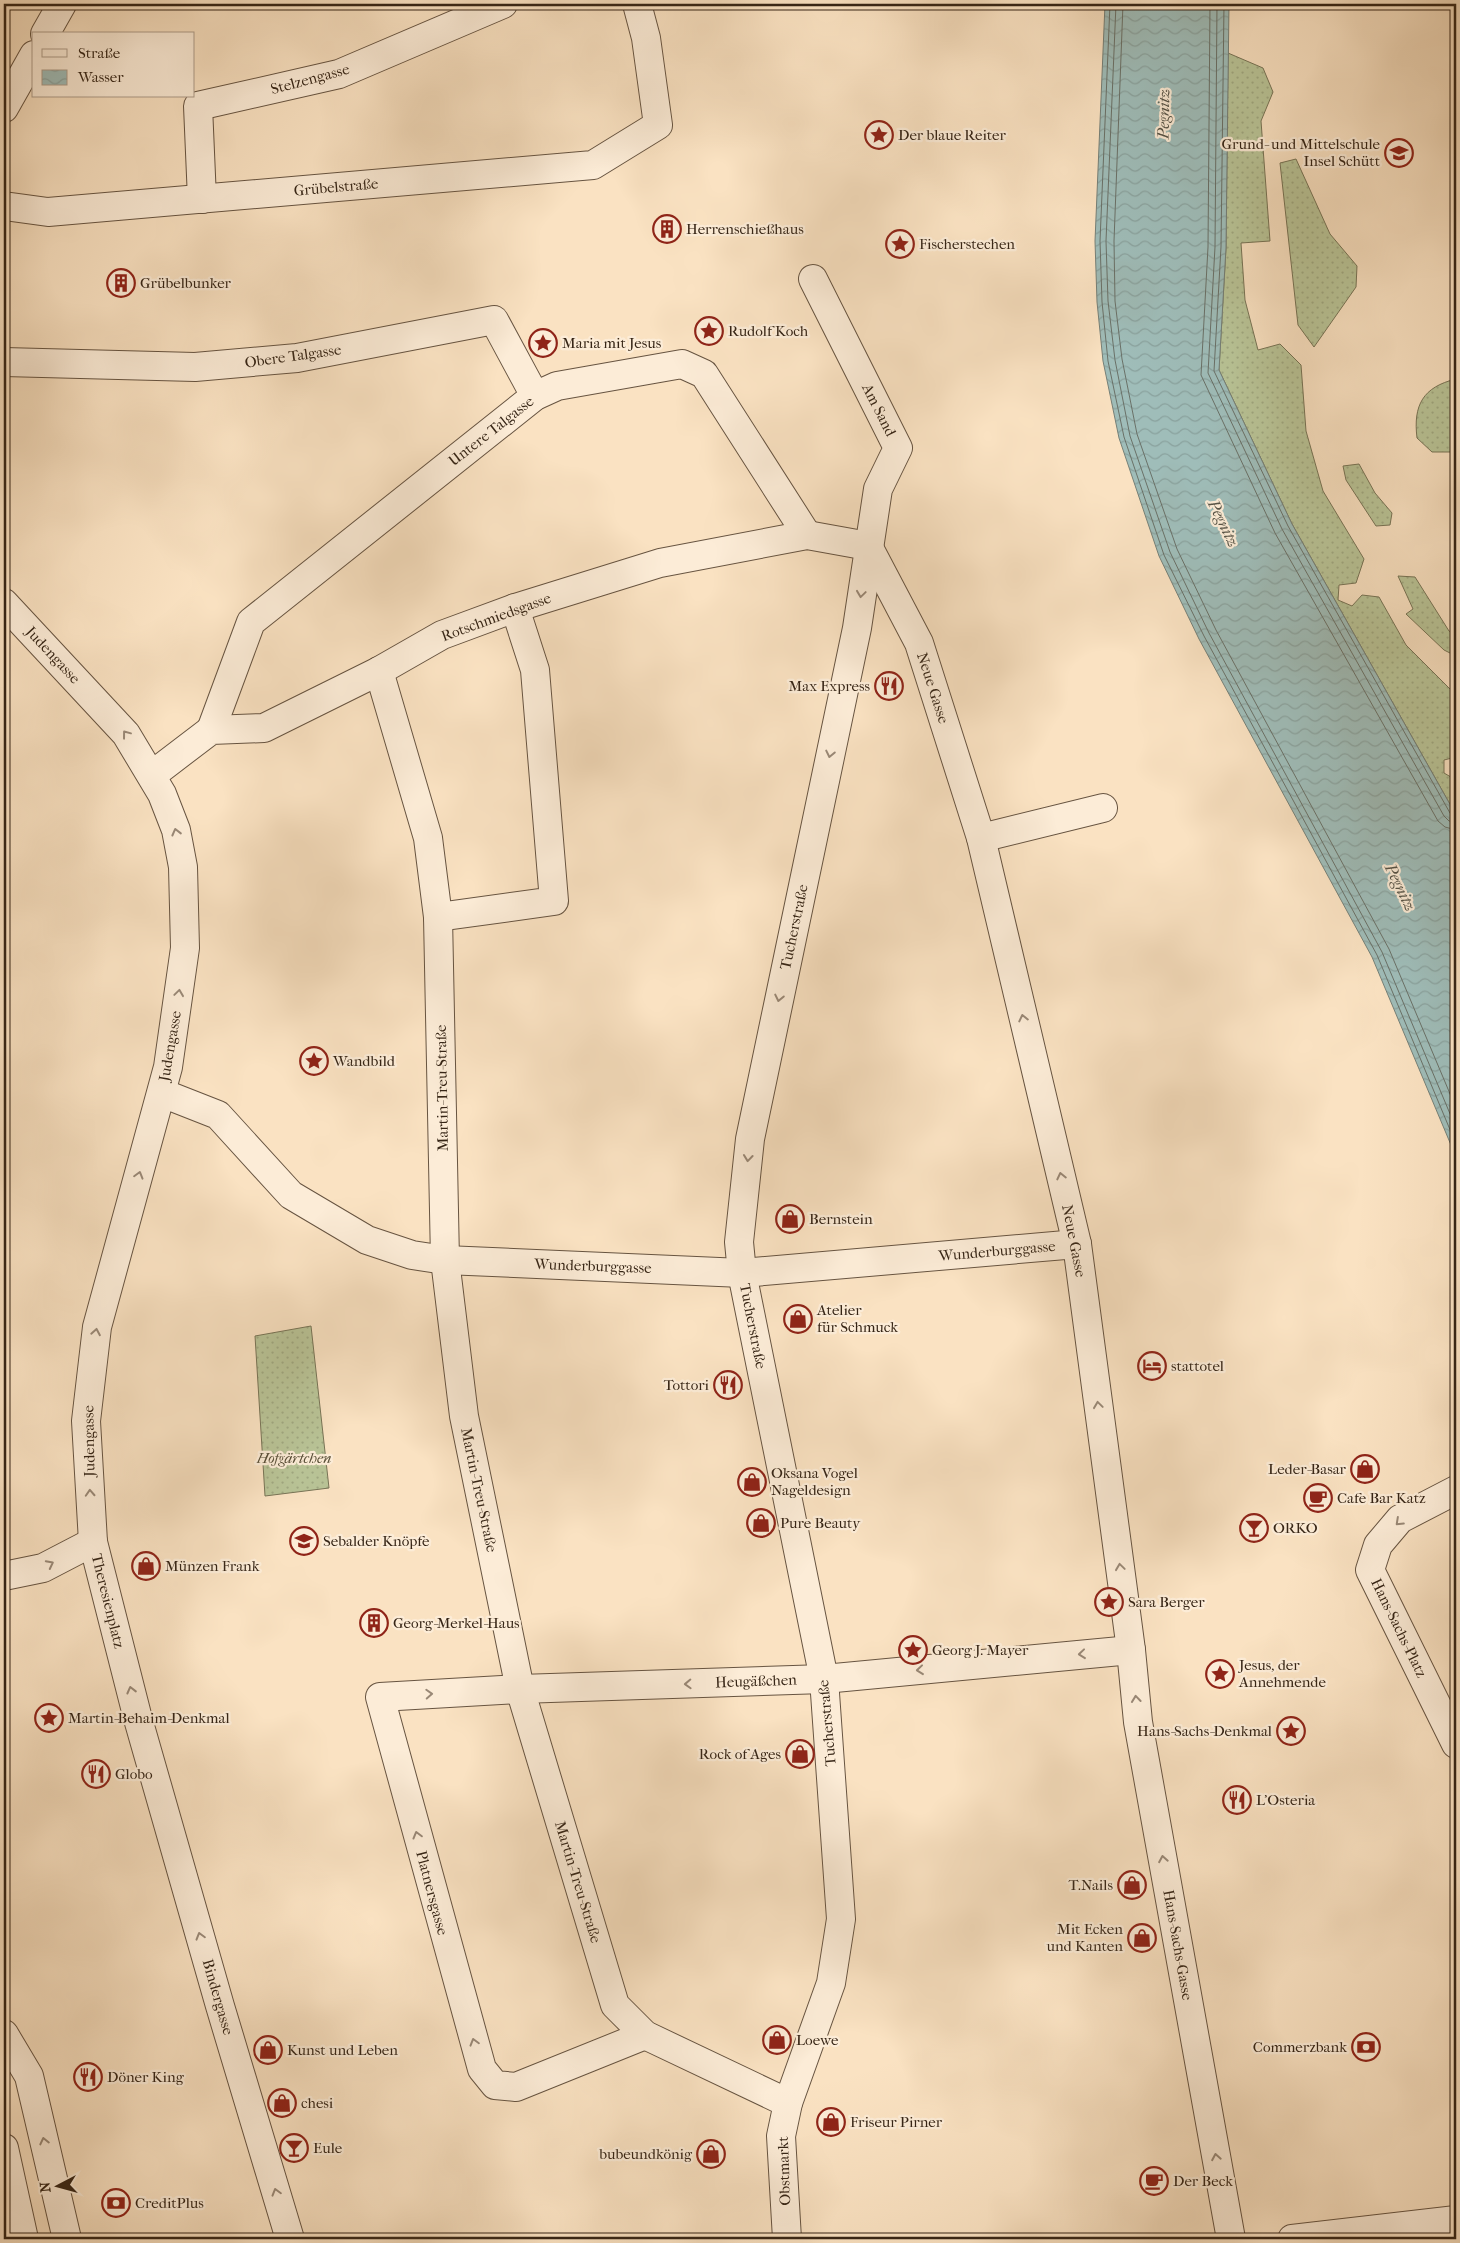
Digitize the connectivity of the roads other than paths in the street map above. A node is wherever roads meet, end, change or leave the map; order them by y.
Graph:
1 (62, 4) edge
2 (503, 4) edge
3 (637, 4) edge
4 (47, 32) edge
5 (32, 59) edge
6 (4, 108) edge
7 (202, 199) junction
8 (4, 206) edge
9 (813, 279) dead end
10 (4, 362) edge
11 (535, 396) junction
12 (807, 535) junction
13 (868, 546) junction
14 (4, 603) edge
15 (516, 608) junction
16 (378, 671) junction
17 (211, 730) junction
18 (152, 775) junction
19 (1103, 808) dead end
20 (981, 838) junction
21 (438, 917) junction
22 (162, 1093) junction
23 (1077, 1244) junction
24 (445, 1260) junction
25 (742, 1273) junction
26 (1456, 1490) edge
27 (93, 1542) junction
28 (4, 1576) edge
29 (1130, 1650) junction
30 (824, 1679) junction
31 (520, 1689) junction
32 (380, 1697) joint
33 (1456, 1744) edge
34 (148, 1754) joint
35 (4, 2034) edge
36 (645, 2035) junction
37 (788, 2103) junction
38 (4, 2148) edge
39 (1456, 2220) edge
40 (24, 2239) edge
41 (67, 2239) edge
42 (290, 2239) edge
43 (787, 2239) edge
44 (1231, 2239) edge
45 (1292, 2239) edge

1 - 4 street
2 - 7 street, Stelzengasse
3 - 7 street, Grübelstraße
5 - 6 street
7 - 8 street, Grübelstraße
9 - 13 street, Am Sand
10 - 11 street, Obere Talgasse
11 - 12 street, Untere Talgasse
11 - 17 street, Untere Talgasse
12 - 13 street, Rotschmiedsgasse
12 - 15 street, Rotschmiedsgasse
13 - 20 street, Neue Gasse
13 -> 25 street, Tucherstraße
18 -> 14 street, Judengasse
15 - 16 street, Rotschmiedsgasse
15 - 21 street
16 - 17 street, Rotschmiedsgasse
16 - 21 street, Martin-Treu-Straße
17 - 18 street
22 -> 18 street, Judengasse
19 - 20 street
23 -> 20 street, Neue Gasse
21 - 24 street, Martin-Treu-Straße
22 - 24 street, Wunderburggasse
27 -> 22 street, Judengasse
23 - 25 street, Wunderburggasse
29 -> 23 street, Neue Gasse
24 - 25 street, Wunderburggasse
24 - 31 street, Martin-Treu-Straße
25 - 30 street, Tucherstraße
26 -> 33 street, Hans-Sachs-Platz
28 -> 27 street, Theresienplatz
34 -> 27 street, Theresienplatz
29 -> 30 street, Heugäßchen
44 -> 29 street, Hans-Sachs-Gasse
30 -> 31 street, Heugäßchen
30 - 37 street, Tucherstraße
32 -> 31 street, Heugäßchen
31 - 36 street, Martin-Treu-Straße
36 -> 32 street, Platnersgasse
42 -> 34 street, Bindergasse
41 -> 35 street
36 - 37 street, Martin-Treu-Straße
37 - 43 street, Obstmarkt
38 - 40 street
39 - 45 street

